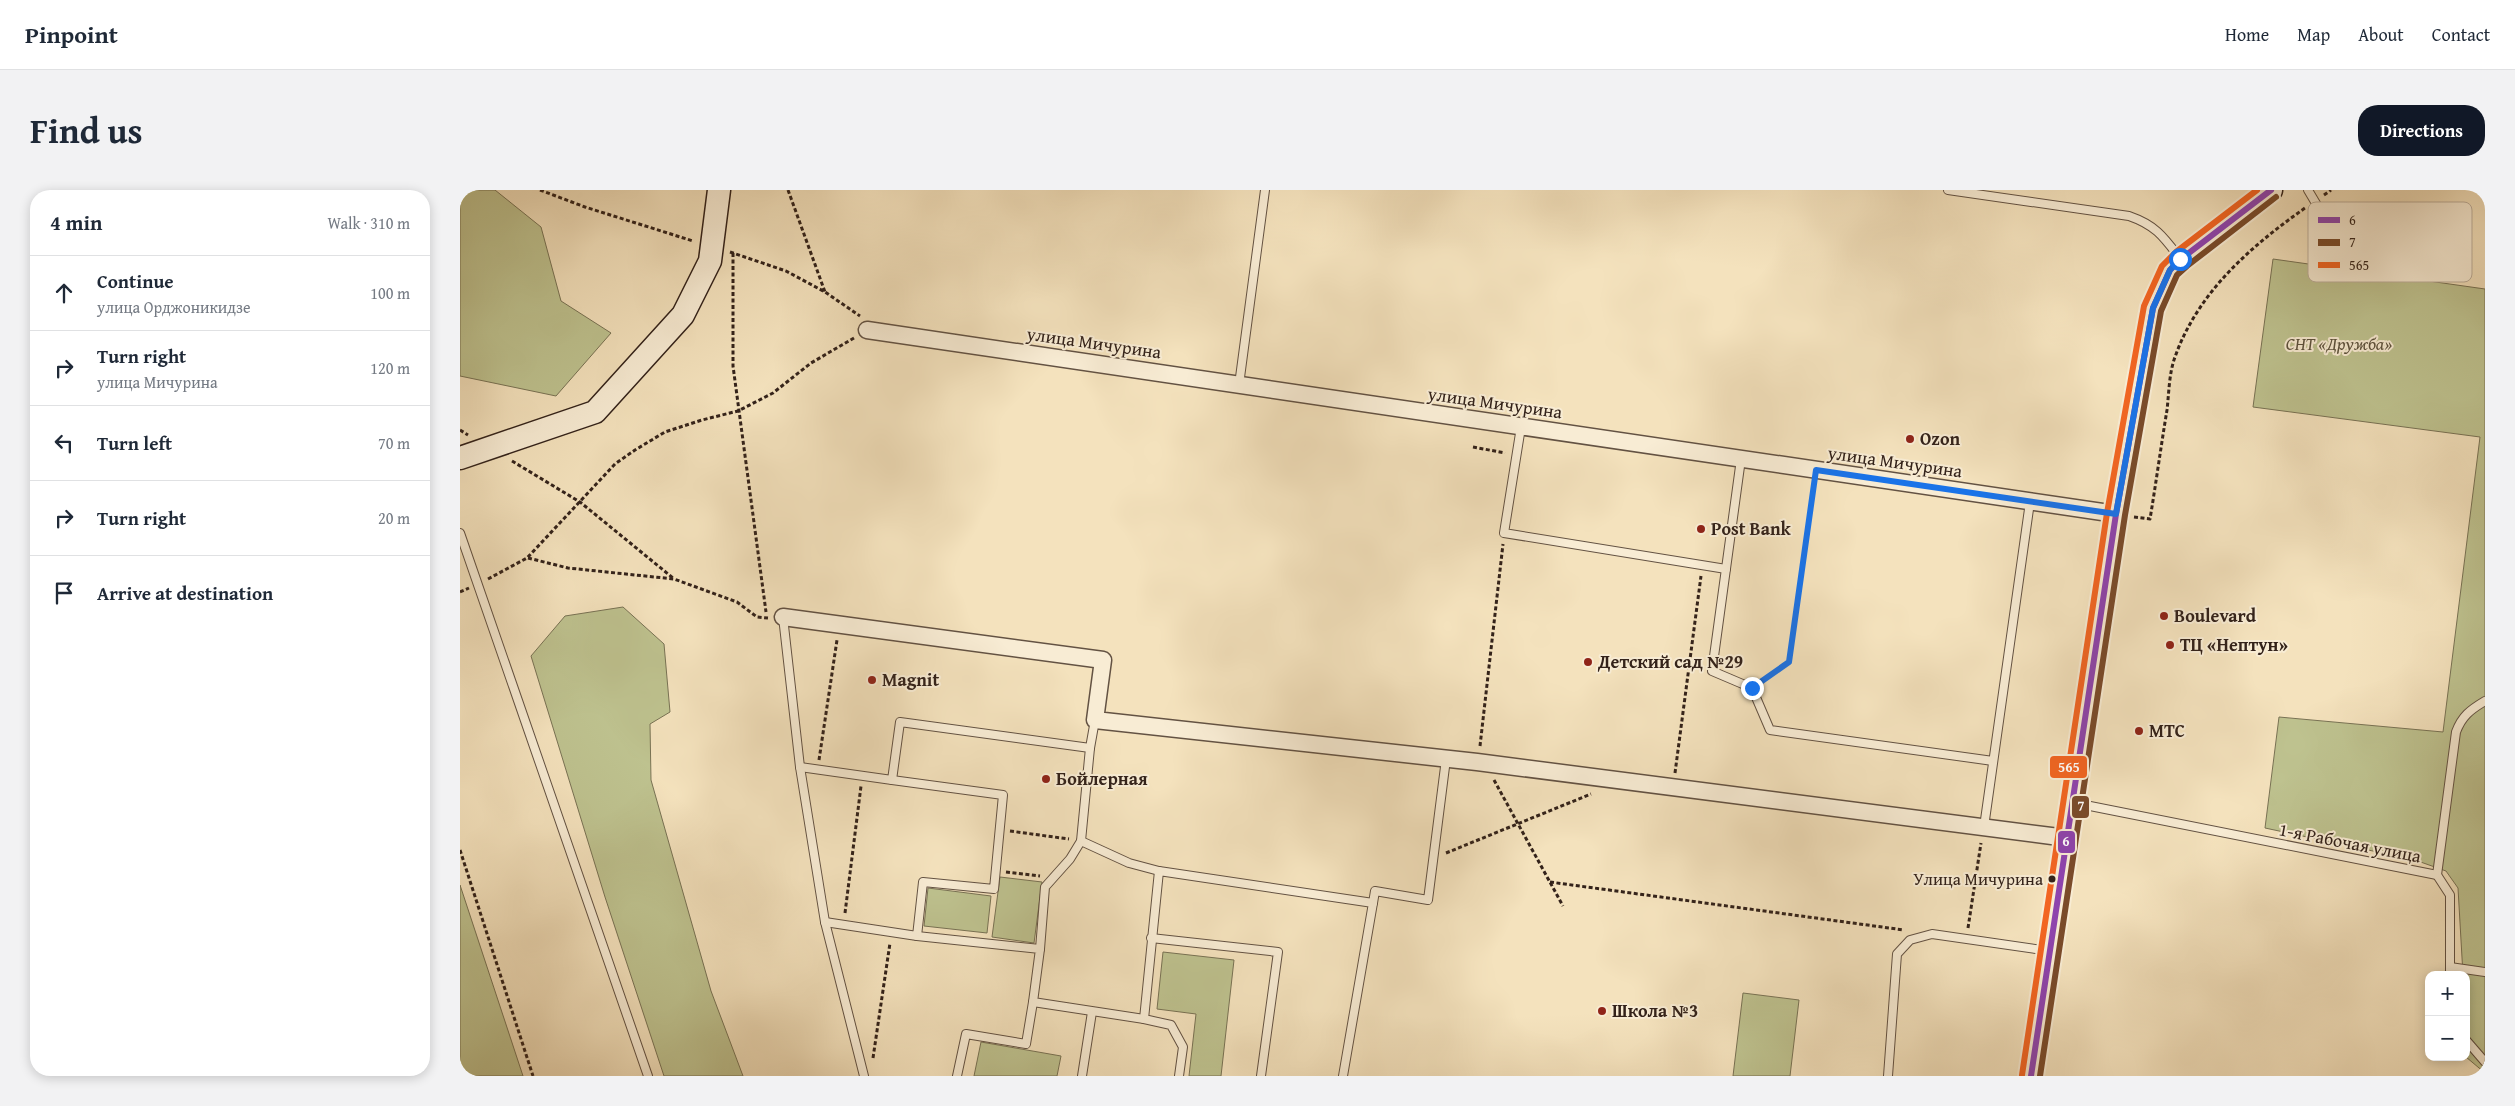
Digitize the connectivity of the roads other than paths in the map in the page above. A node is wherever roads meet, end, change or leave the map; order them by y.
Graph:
1 (719, 190) edge
2 (1265, 190) edge
3 (1948, 190) edge
4 (2271, 190) edge
5 (2308, 190) edge
6 (2315, 202) edge
7 (2180, 259) junction
8 (868, 330) road end
9 (1239, 385) junction
10 (1521, 427) junction
11 (460, 458) edge
12 (1741, 459) junction
13 (2030, 502) junction
14 (2116, 514) junction
15 (460, 533) edge
16 (1726, 569) junction
17 (775, 617) joint
18 (2485, 702) edge
19 (1095, 720) junction
20 (1090, 748) junction
21 (1446, 758) junction
22 (1993, 761) junction
23 (800, 767) junction
24 (892, 780) junction
25 (2073, 802) junction
26 (1984, 827) junction
27 (2067, 838) junction
28 (1081, 841) junction
29 (1159, 871) junction
30 (2437, 876) junction
31 (1373, 903) junction
32 (825, 922) junction
33 (917, 936) junction
34 (1151, 938) junction
35 (1040, 949) junction
36 (2050, 951) junction
37 (2450, 971) edge
38 (2470, 972) edge
39 (2485, 972) edge
40 (1034, 1002) junction
41 (1092, 1012) junction
42 (1144, 1019) junction
43 (2470, 1045) edge
44 (2485, 1062) edge
45 (648, 1076) edge
46 (864, 1076) edge
47 (957, 1076) edge
48 (1082, 1076) edge
49 (1179, 1076) edge
50 (1261, 1076) edge
51 (1343, 1076) edge
52 (1888, 1076) edge
53 (2031, 1076) edge

1 - 11 street
2 - 9 lane
3 - 7 lane
4 - 7 street
5 - 6 lane
7 - 14 street
8 - 9 street, улица Мичурина
9 - 10 street, улица Мичурина
10 - 12 street, улица Мичурина
10 - 16 lane
12 - 13 street, улица Мичурина
12 - 16 lane
13 - 14 street, улица Мичурина
13 - 22 lane
14 - 25 street
15 - 45 lane
16 - 22 lane
17 - 19 street
17 - 23 lane
18 - 30 lane, 1-я Рабочая улица
19 - 20 lane
19 - 21 street
20 - 24 lane
20 - 28 lane
21 - 26 street
21 - 31 lane
22 - 26 lane
23 - 24 lane
23 - 32 lane
24 - 33 lane
25 - 27 street
25 - 30 lane, 1-я Рабочая улица
26 - 27 street
27 - 36 street
28 - 29 lane
28 - 35 lane
29 - 31 lane
29 - 34 lane
30 - 37 lane
31 - 51 lane
32 - 33 lane
32 - 46 lane
33 - 35 lane
34 - 42 lane
34 - 50 lane
35 - 40 lane
36 - 52 lane
36 - 53 street
38 - 39 lane
40 - 41 lane
40 - 47 lane
41 - 42 lane
41 - 48 lane
42 - 49 lane
43 - 44 lane

